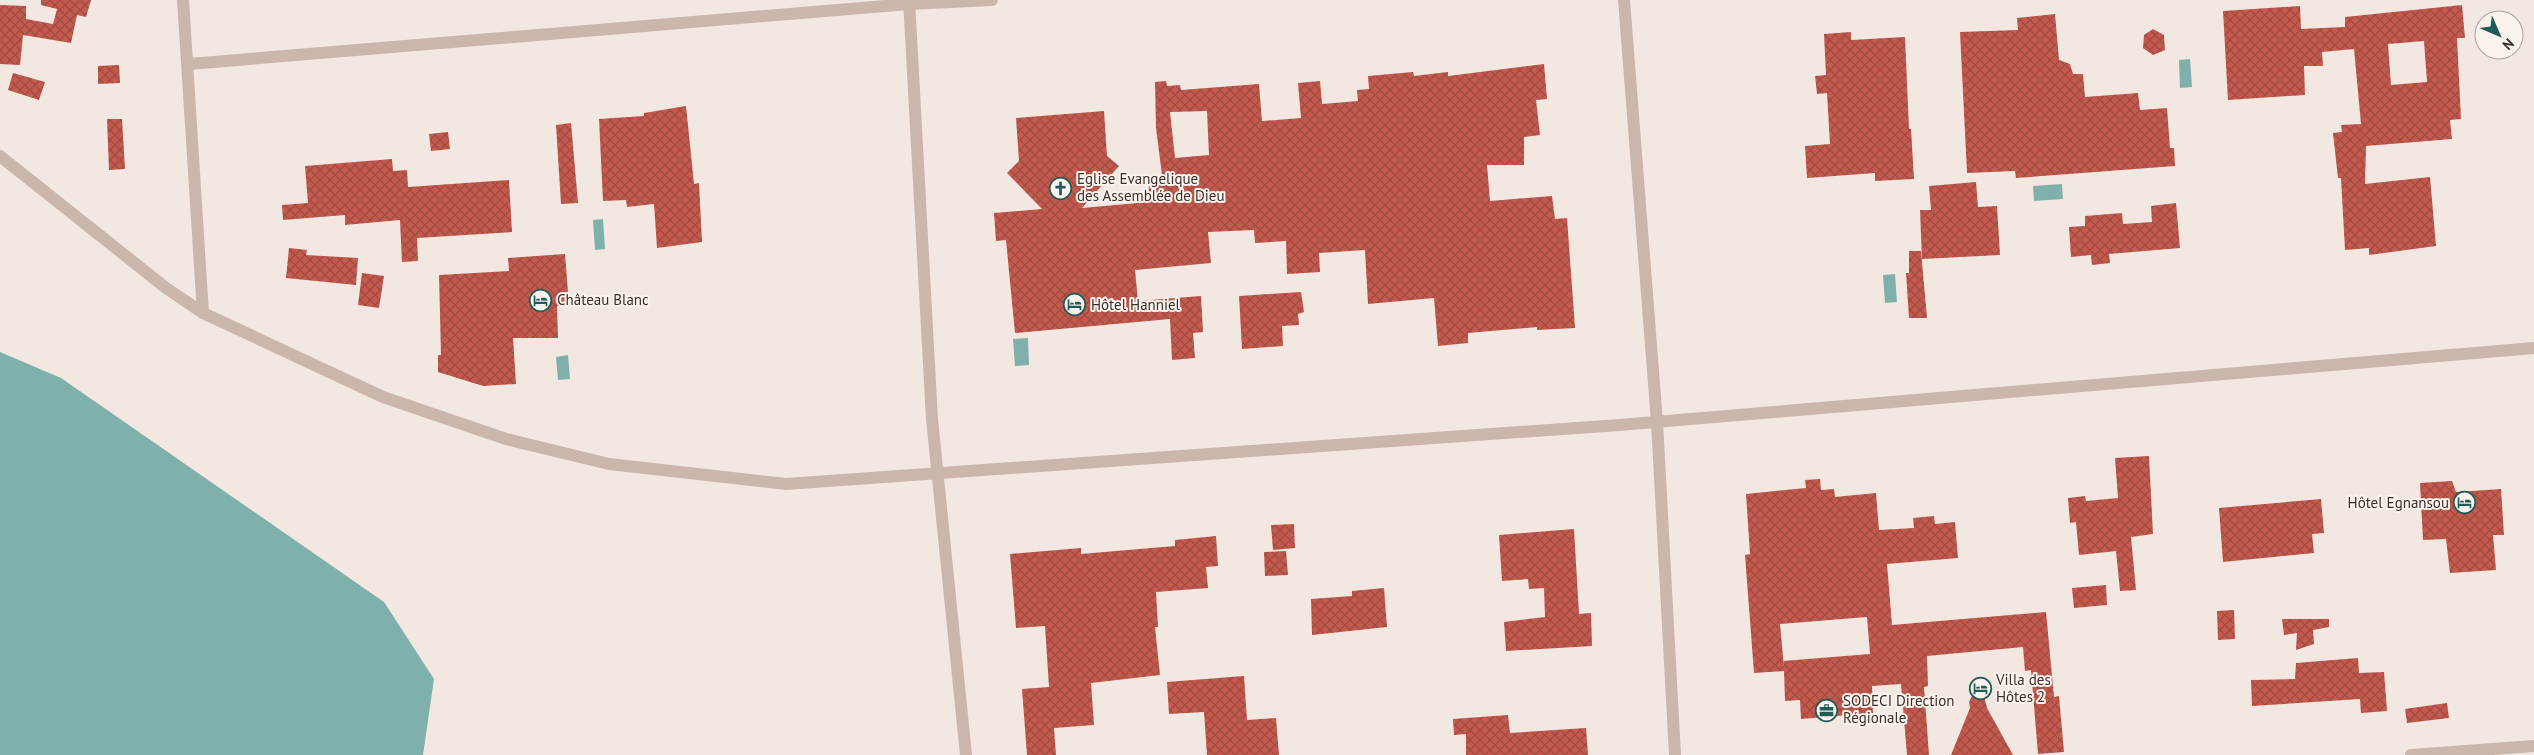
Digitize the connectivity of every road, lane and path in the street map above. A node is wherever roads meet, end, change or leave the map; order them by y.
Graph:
1 (183, 0) edge
2 (992, 0) edge
3 (1624, 0) edge
4 (909, 2) edge
5 (189, 64) junction
6 (0, 156) edge
7 (203, 313) junction
8 (2534, 348) edge
9 (1657, 422) junction
10 (938, 475) junction
11 (2534, 746) edge
12 (966, 755) edge
13 (1675, 755) edge
14 (2411, 755) edge

1 - 5 street
2 - 4 street
3 - 9 street
4 - 5 street
4 - 10 street
5 - 7 street
6 - 7 street
7 - 10 street
8 - 9 street
9 - 10 street
9 - 13 street
10 - 12 street
11 - 14 street

